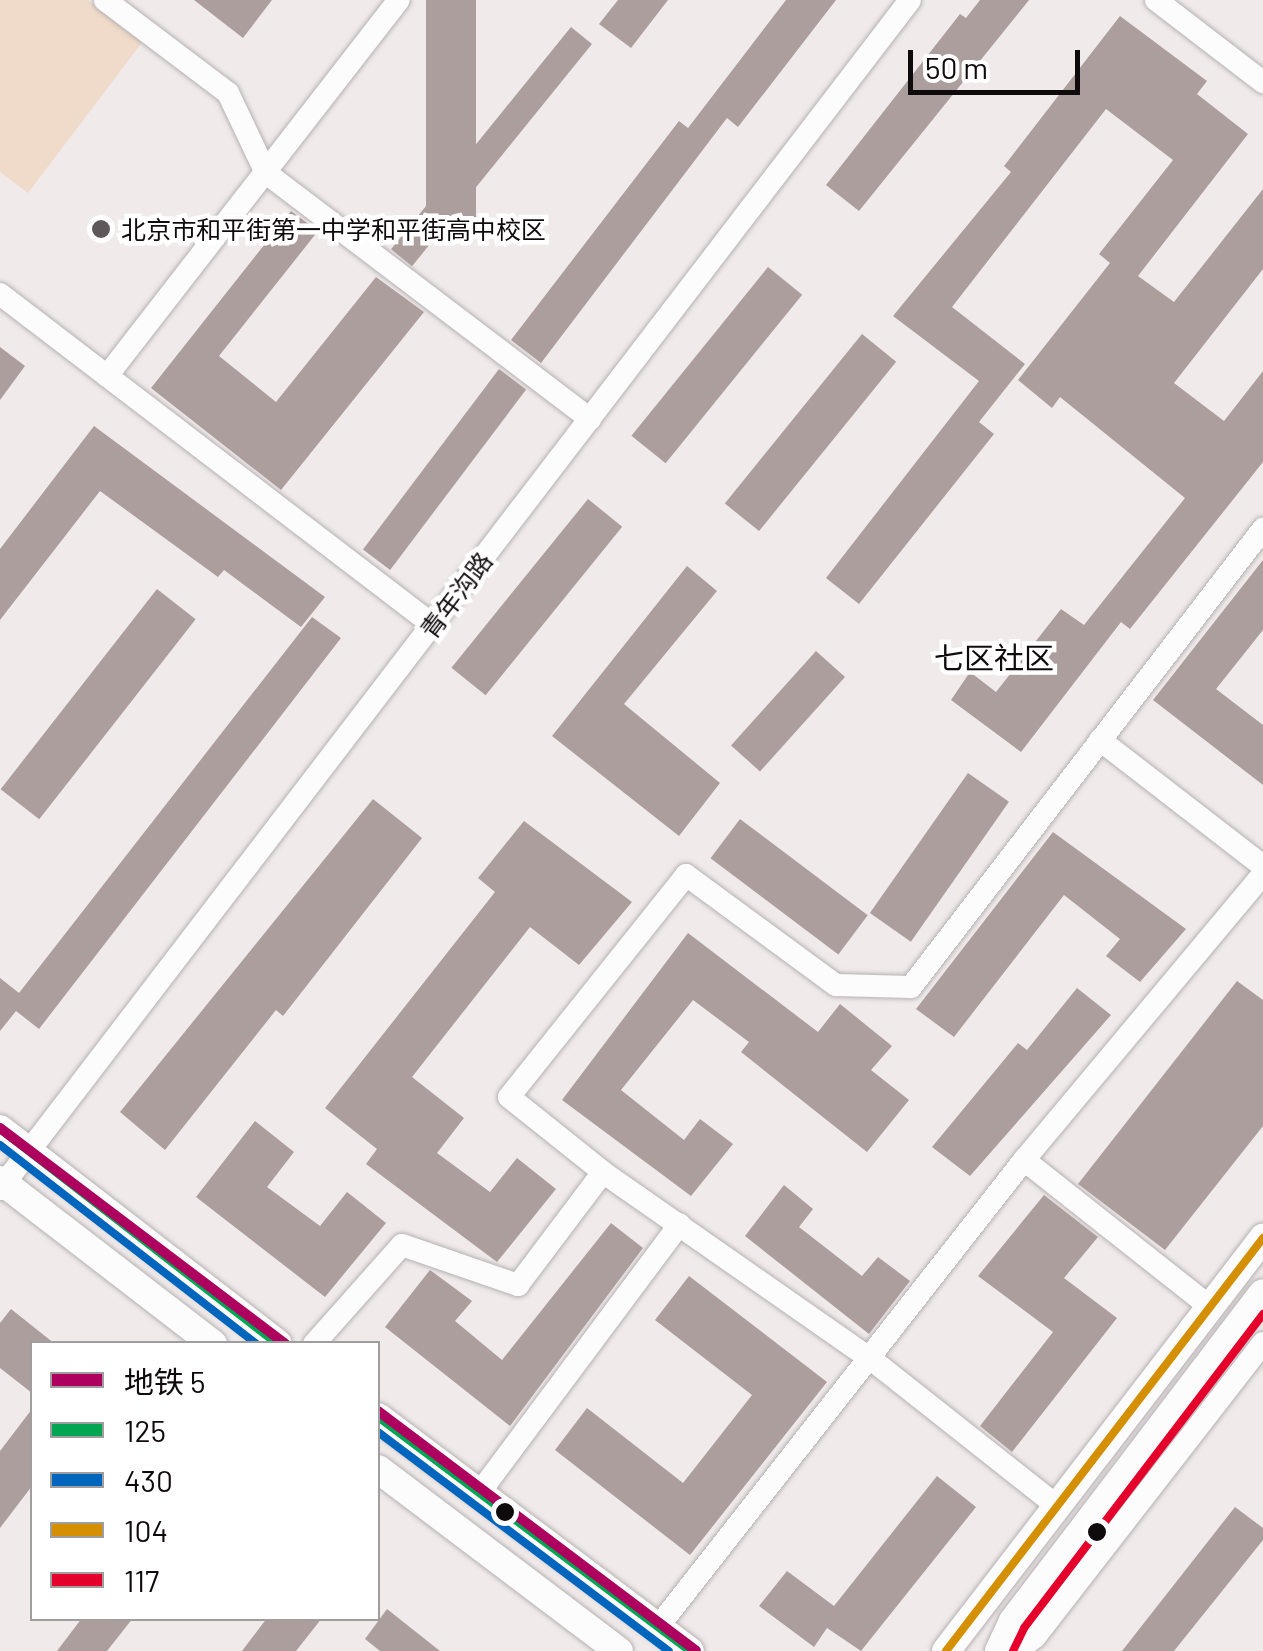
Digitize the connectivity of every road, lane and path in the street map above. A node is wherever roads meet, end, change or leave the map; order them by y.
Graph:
1 (105, 0) edge
2 (399, 0) edge
3 (910, 0) edge
4 (1156, 0) edge
5 (1263, 82) edge
6 (266, 173) junction
7 (0, 294) edge
8 (107, 376) junction
9 (590, 419) junction
10 (1263, 529) edge
11 (433, 625) junction
12 (1100, 740) junction
13 (1263, 866) edge
14 (1263, 874) edge
15 (0, 1129) edge
16 (30, 1152) junction
17 (1024, 1160) junction
18 (602, 1172) junction
19 (2, 1184) edge
20 (680, 1224) junction
21 (1263, 1238) edge
22 (1263, 1293) edge
23 (1210, 1307) junction
24 (209, 1341) edge
25 (274, 1341) edge
26 (317, 1341) edge
27 (1263, 1343) edge
28 (872, 1360) junction
29 (380, 1418) edge
30 (380, 1471) edge
31 (480, 1492) junction
32 (1057, 1506) junction
33 (658, 1627) junction
34 (619, 1651) edge
35 (690, 1651) edge
36 (946, 1651) edge
37 (999, 1651) edge
38 (1017, 1651) edge

1 - 6 street
2 - 6 street
3 - 9 street, 青年沟路
4 - 5 street
6 - 8 street
6 - 9 street
7 - 8 street
8 - 11 street
9 - 11 street, 青年沟路
10 - 12 street
11 - 16 street, 青年沟路
12 - 13 street
12 - 18 street
14 - 17 street
15 - 16 main road
16 - 19 street, 青年沟路
16 - 25 main road
17 - 23 street
17 - 28 street
18 - 20 street
18 - 26 street
19 - 24 main road
20 - 28 street
20 - 31 street
21 - 23 main road
22 - 37 main road
23 - 32 main road
27 - 38 street
28 - 32 street
28 - 33 street
29 - 31 main road
30 - 34 main road
31 - 33 main road
32 - 36 main road
33 - 35 main road

